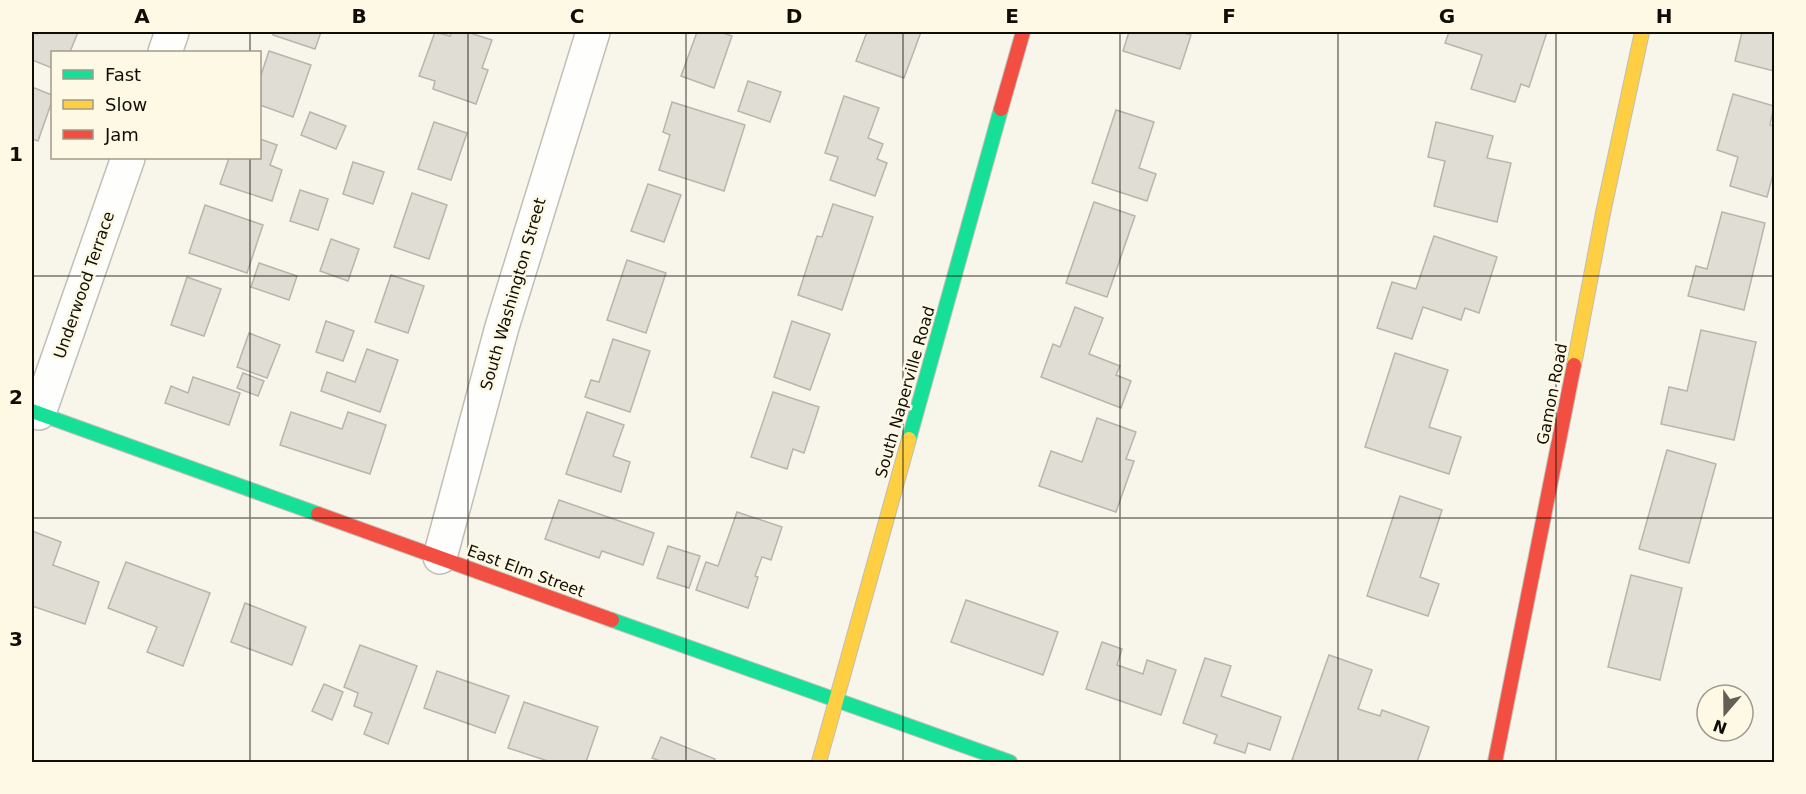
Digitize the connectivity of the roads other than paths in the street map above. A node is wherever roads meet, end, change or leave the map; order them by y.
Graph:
1 (172, 32) edge
2 (593, 32) edge
3 (1023, 32) edge
4 (1642, 32) edge
5 (165, 51) edge
6 (128, 159) edge
7 (35, 412) edge
8 (440, 557) junction
9 (836, 701) junction
10 (819, 762) edge
11 (1010, 762) edge
12 (1495, 762) edge

1 - 5 street
2 - 8 street, South Washington Street
3 - 9 street, South Naperville Road
4 - 12 street, Gamon Road
6 - 7 street, Underwood Terrace
7 - 8 street, East Elm Street
8 - 9 street, East Elm Street
9 - 10 street, South Naperville Road
9 - 11 street, East Elm Street

